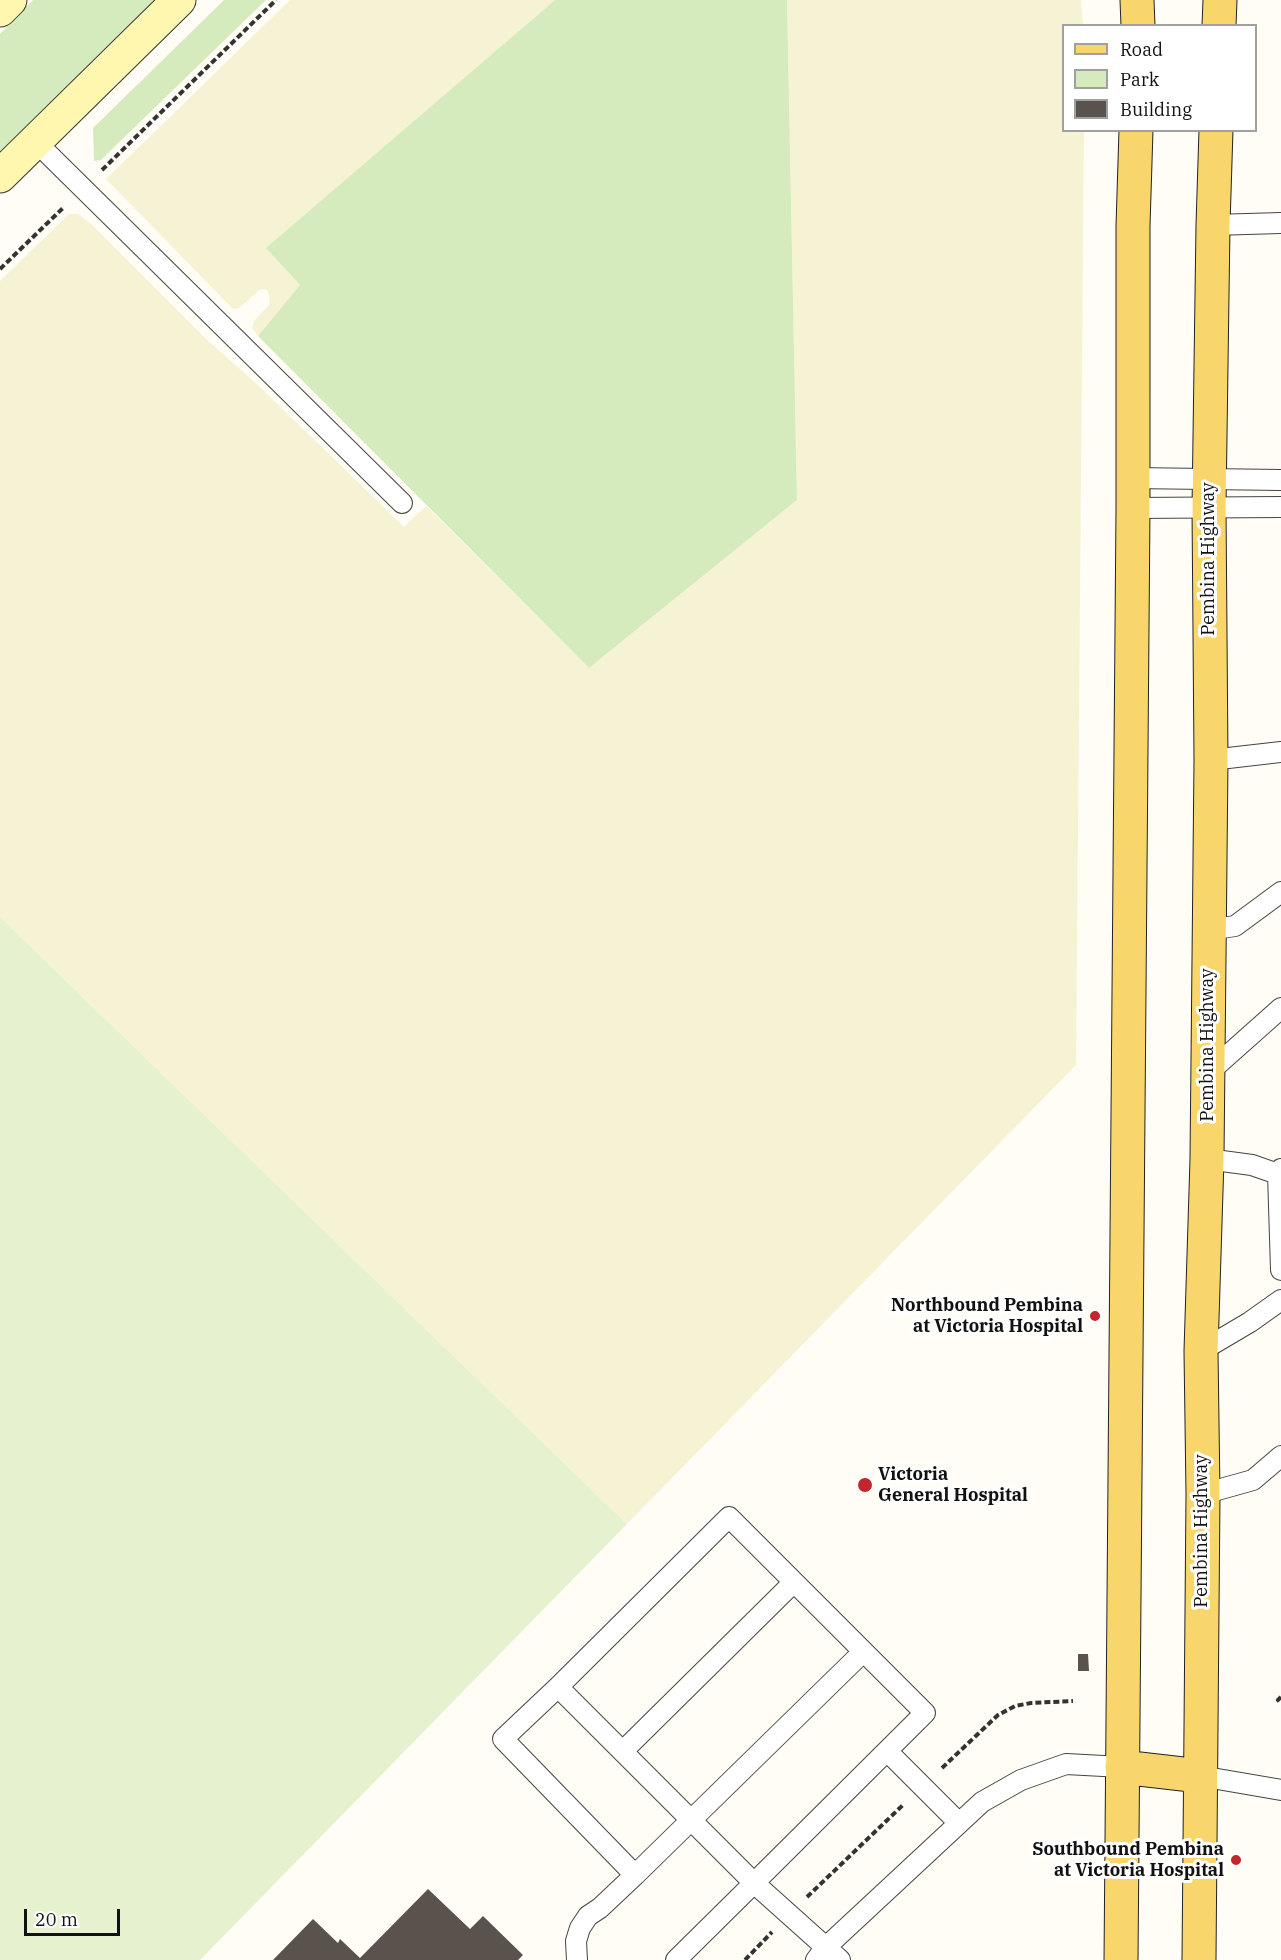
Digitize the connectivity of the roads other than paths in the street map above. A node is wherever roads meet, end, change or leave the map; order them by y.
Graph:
1 (10, 0) edge
2 (179, 0) edge
3 (1137, 0) edge
4 (1220, 0) edge
5 (0, 10) edge
6 (1138, 24) edge
7 (1219, 24) edge
8 (1136, 132) edge
9 (1216, 132) edge
10 (36, 142) junction
11 (0, 176) edge
12 (1281, 223) edge
13 (1213, 225) junction
14 (1281, 480) edge
15 (1133, 493) junction
16 (1209, 493) junction
17 (402, 503) dead end
18 (1281, 507) edge
19 (1281, 752) edge
20 (1211, 760) junction
21 (1281, 892) edge
22 (1209, 930) junction
23 (1281, 1008) edge
24 (1208, 1073) junction
25 (1207, 1160) junction
26 (1279, 1172) edge
27 (1281, 1270) edge
28 (1281, 1300) edge
29 (1201, 1351) junction
30 (1281, 1456) edge
31 (1203, 1494) junction
32 (794, 1582) junction
33 (863, 1652) junction
34 (558, 1687) junction
35 (623, 1751) junction
36 (887, 1751) junction
37 (1122, 1767) junction
38 (1200, 1776) junction
39 (1281, 1790) edge
40 (691, 1820) junction
41 (959, 1824) junction
42 (635, 1875) junction
43 (754, 1883) junction
44 (827, 1956) edge
45 (577, 1960) edge
46 (676, 1960) edge
47 (1121, 1960) edge
48 (1199, 1960) edge

1 - 5 main road
2 - 10 main road
3 - 6 main road
4 - 7 main road
8 - 15 main road
9 - 13 main road, Pembina Highway
10 - 11 main road
10 - 17 lane
12 - 13 lane
13 - 16 main road, Pembina Highway
14 - 16 lane
15 - 16 lane
15 - 16 lane
15 - 37 main road
16 - 18 lane
16 - 20 main road, Pembina Highway
19 - 20 lane
20 - 22 main road, Pembina Highway
21 - 22 lane
22 - 24 main road, Pembina Highway
23 - 24 lane
24 - 25 main road, Pembina Highway
25 - 26 lane
25 - 29 main road, Pembina Highway
26 - 27 lane
28 - 29 lane
29 - 31 main road, Pembina Highway
30 - 31 lane
31 - 38 main road, Pembina Highway
32 - 33 lane
32 - 34 lane
32 - 35 lane
33 - 36 lane
33 - 40 lane
34 - 35 lane
34 - 42 lane
35 - 40 lane
36 - 41 lane
36 - 43 lane
37 - 38 main road
37 - 41 lane
37 - 47 main road
38 - 39 lane
38 - 48 main road, Pembina Highway
40 - 42 lane
40 - 43 lane
41 - 44 lane
42 - 45 lane
43 - 44 lane
43 - 46 lane

